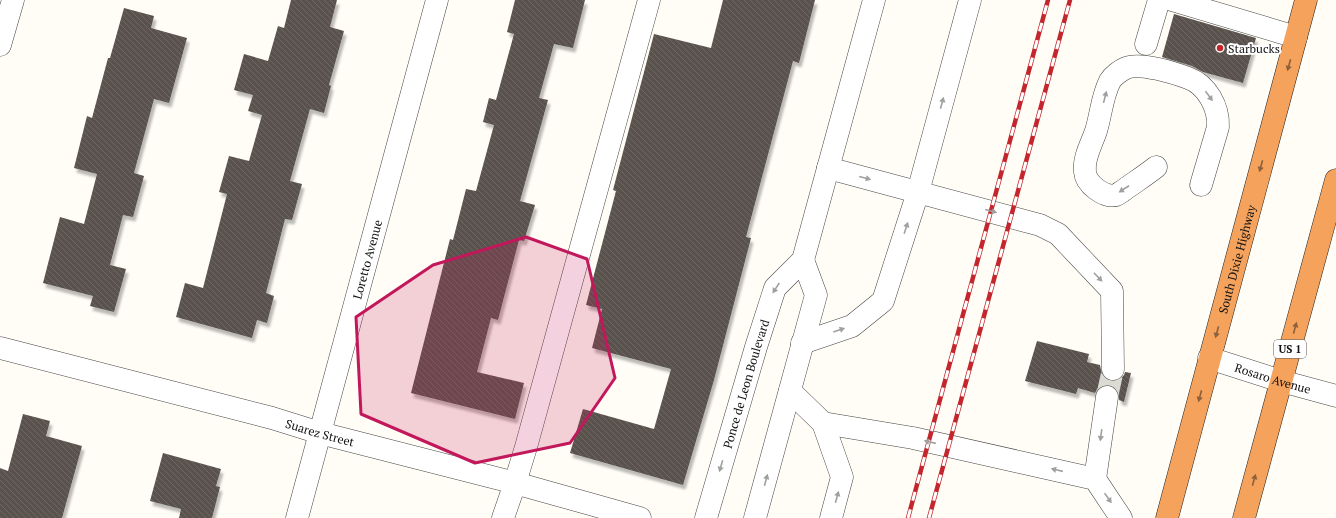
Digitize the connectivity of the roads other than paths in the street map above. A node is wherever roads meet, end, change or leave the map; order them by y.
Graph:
1 (12, 0) edge
2 (437, 0) edge
3 (649, 0) edge
4 (874, 0) edge
5 (970, 0) edge
6 (1159, 0) edge
7 (1172, 0) edge
8 (1306, 0) edge
9 (1296, 37) junction
10 (1146, 44) dead end
11 (0, 45) edge
12 (1156, 167) dead end
13 (828, 168) junction
14 (1201, 184) dead end
15 (1335, 186) edge
16 (918, 192) junction
17 (803, 260) junction
18 (802, 343) junction
19 (0, 348) edge
20 (1210, 358) junction
21 (1113, 369) tunnel mouth
22 (1281, 381) junction
23 (790, 391) junction
24 (1336, 396) edge
25 (1107, 397) tunnel mouth
26 (823, 423) junction
27 (320, 433) junction
28 (1095, 479) junction
29 (515, 483) junction
30 (296, 518) edge
31 (503, 518) edge
32 (640, 518) edge
33 (706, 518) edge
34 (756, 518) edge
35 (831, 518) edge
36 (1122, 518) edge
37 (1168, 518) edge
38 (1244, 518) edge

1 - 11 street
2 - 27 street, Loretto Avenue
3 - 29 street
4 - 13 street, Ponce de Leon Boulevard
16 -> 5 street
6 - 10 street
7 - 9 street
8 - 9 highway, South Dixie Highway
9 -> 20 highway, South Dixie Highway
12 -> 14 street
13 -> 16 street
13 - 17 street, Ponce de Leon Boulevard
22 -> 15 highway, US 1
18 -> 16 street
16 -> 21 street
17 - 18 street
17 -> 33 street, Ponce de Leon Boulevard
18 - 23 street
19 - 27 street, Suarez Street
20 - 22 street, Rosaro Avenue
20 -> 37 highway, South Dixie Highway
22 - 24 street, Rosaro Avenue
38 -> 22 highway, US 1
23 - 26 street
34 -> 23 street
25 -> 28 street
28 -> 26 street
35 -> 26 street
27 - 29 street, Suarez Street
27 - 30 street, Loretto Avenue
28 -> 36 street
29 - 31 street
29 - 32 street, Suarez Street

